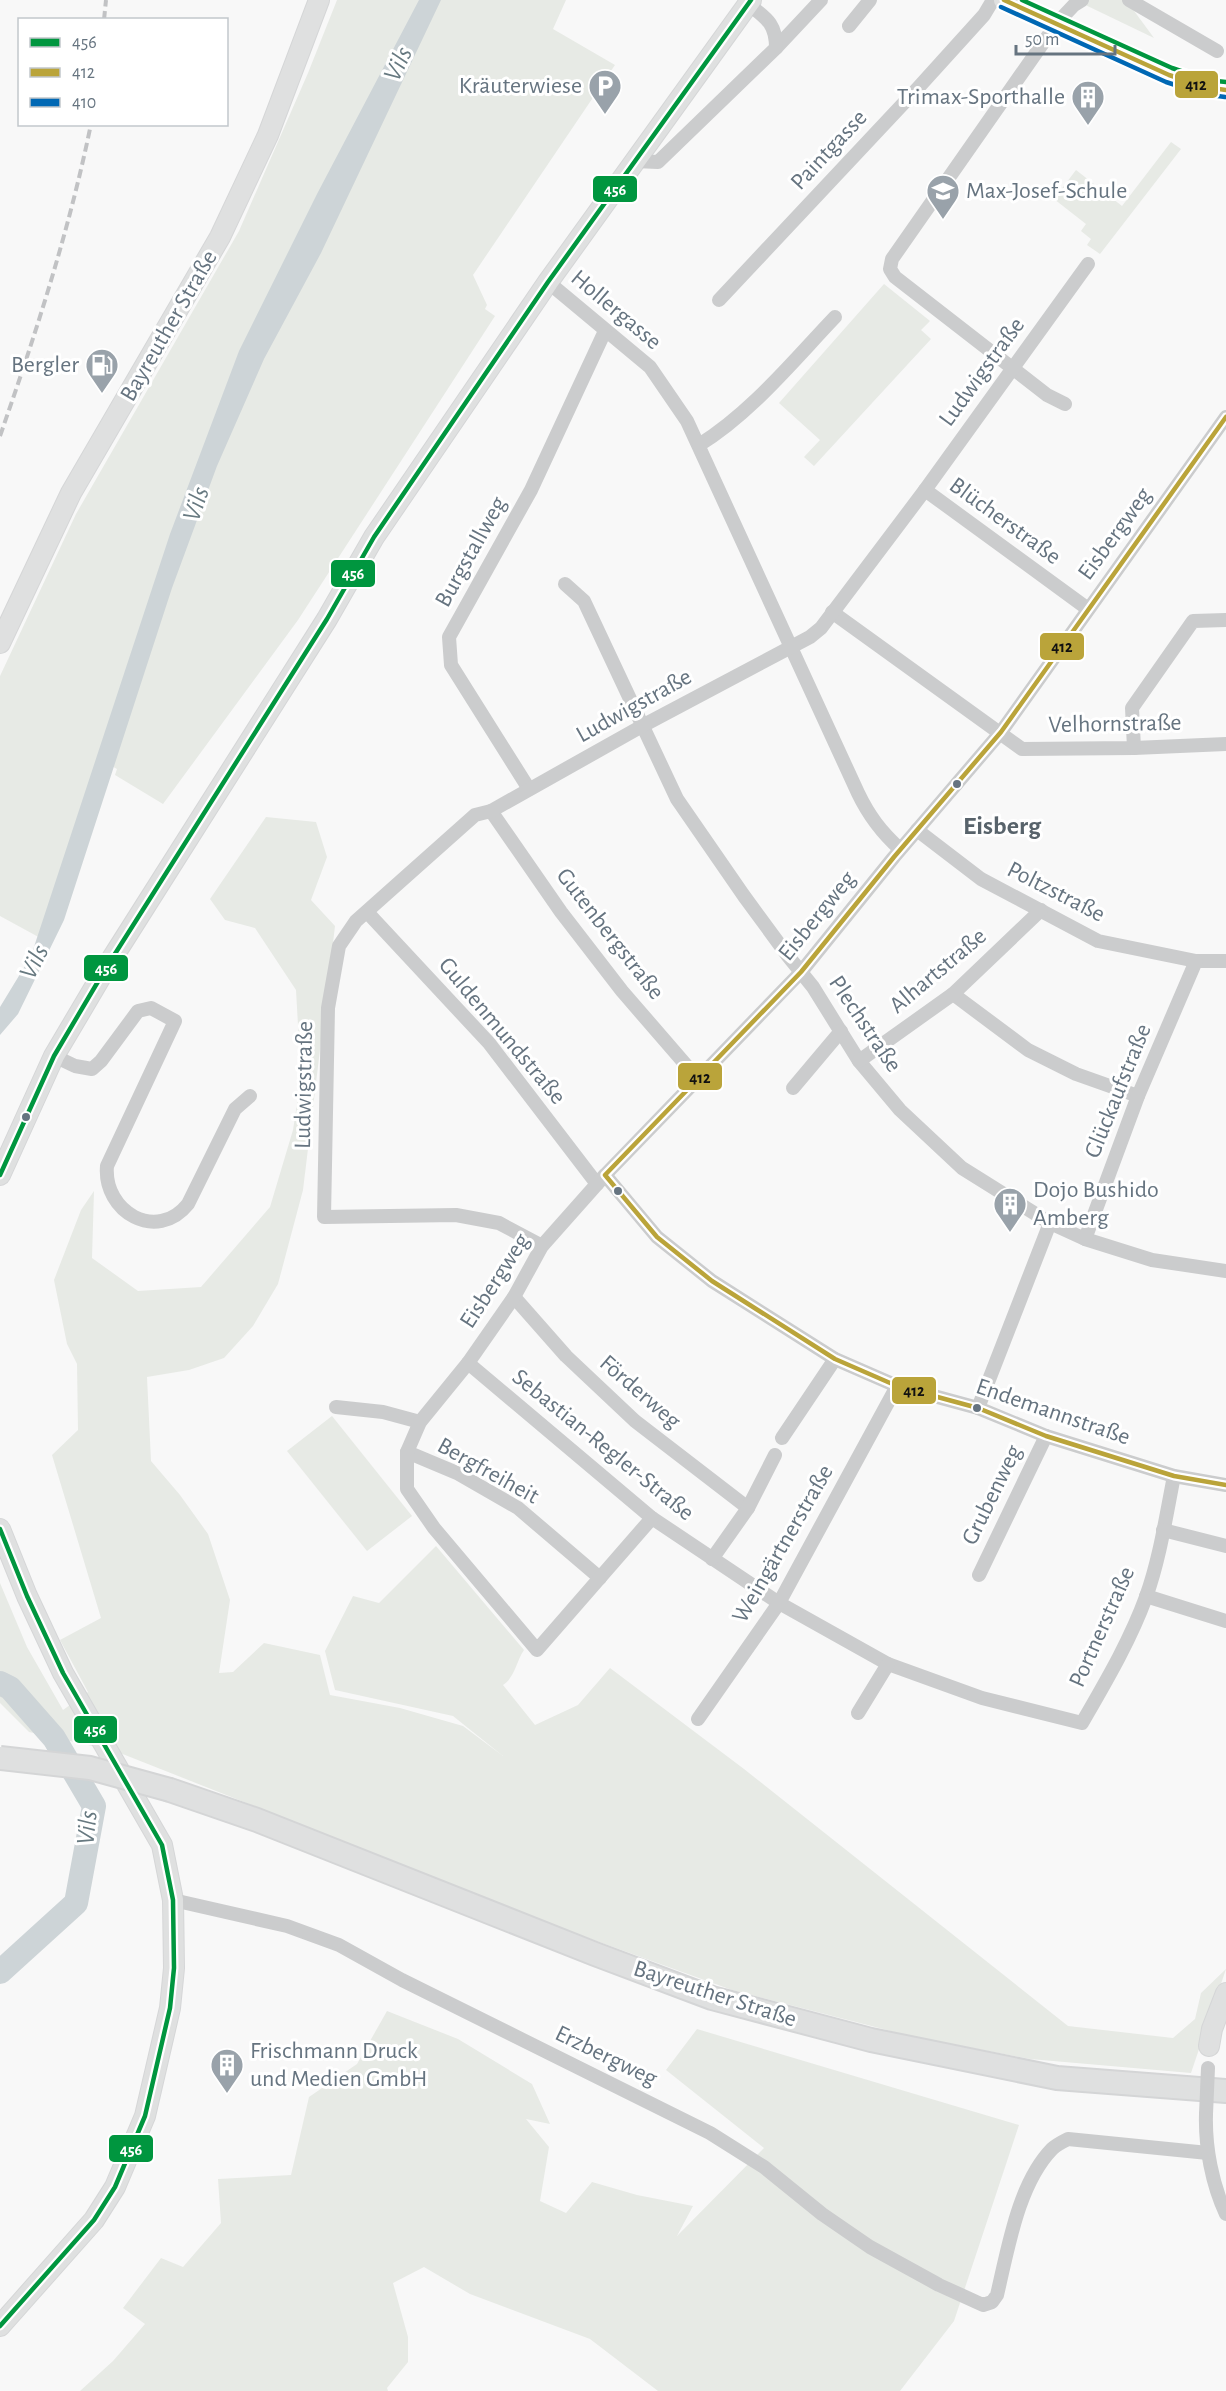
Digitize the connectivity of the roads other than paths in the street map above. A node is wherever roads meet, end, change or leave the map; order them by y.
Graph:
1 (319, 0) edge
2 (821, 0) edge
3 (870, 0) edge
4 (993, 0) edge
5 (1004, 0) edge
6 (1082, 0) edge
7 (1129, 0) edge
8 (750, 2) edge
9 (1057, 23) junction
10 (849, 26) dead end
11 (776, 48) junction
12 (1217, 51) dead end
13 (1226, 90) edge
14 (635, 161) junction
15 (1088, 264) dead end
16 (548, 282) junction
17 (719, 300) dead end
18 (835, 318) dead end
19 (605, 331) junction
20 (1012, 368) junction
21 (1065, 404) dead end
22 (1226, 417) edge
23 (699, 445) junction
24 (925, 490) junction
25 (565, 584) dead end
26 (1088, 609) junction
27 (832, 612) junction
28 (1226, 620) edge
29 (0, 643) edge
30 (790, 646) junction
31 (644, 725) junction
32 (1001, 732) junction
33 (1226, 744) edge
34 (1134, 748) junction
35 (529, 789) junction
36 (491, 811) junction
37 (917, 830) junction
38 (900, 849) junction
39 (1041, 909) junction
40 (367, 912) junction
41 (1196, 961) junction
42 (1226, 962) edge
43 (801, 972) junction
44 (953, 994) junction
45 (841, 1031) junction
46 (54, 1056) junction
47 (859, 1061) junction
48 (699, 1080) junction
49 (793, 1088) dead end
50 (250, 1096) dead end
51 (1138, 1096) junction
52 (0, 1174) edge
53 (601, 1179) junction
54 (1050, 1224) junction
55 (1085, 1239) junction
56 (542, 1246) junction
57 (1226, 1271) edge
58 (514, 1297) junction
59 (834, 1359) junction
60 (468, 1363) junction
61 (897, 1386) junction
62 (336, 1407) dead end
63 (978, 1408) junction
64 (420, 1422) junction
65 (1046, 1436) junction
66 (782, 1438) dead end
67 (407, 1452) junction
68 (775, 1455) dead end
69 (1174, 1476) junction
70 (1226, 1485) edge
71 (748, 1508) junction
72 (652, 1518) junction
73 (0, 1529) edge
74 (1163, 1530) junction
75 (1226, 1546) edge
76 (712, 1559) junction
77 (978, 1575) dead end
78 (600, 1578) junction
79 (1146, 1596) junction
80 (779, 1603) junction
81 (1226, 1621) edge
82 (888, 1664) junction
83 (858, 1713) dead end
84 (698, 1719) dead end
85 (1082, 1723) joint
86 (0, 1758) edge
87 (173, 1900) junction
88 (1226, 1993) edge
89 (1209, 2046) joint
90 (1226, 2091) edge
91 (1208, 2153) junction
92 (1226, 2214) edge
93 (0, 2326) edge

1 - 29 main road, Bayreuther Straße
2 - 11 street
3 - 10 street
4 - 17 street, Paintgasse
5 - 9 main road
6 - 9 street
7 - 12 street
8 - 11 street
8 - 14 main road
9 - 13 main road
9 - 20 street
11 - 14 street
14 - 16 main road
15 - 20 street, Ludwigstraße
16 - 19 street, Hollergasse
16 - 46 main road
18 - 23 street
19 - 23 street, Hollergasse
19 - 35 street, Burgstallweg
20 - 21 street
20 - 24 street, Ludwigstraße
22 - 26 street, Eisbergweg
23 - 30 street, Hollergasse
24 - 26 street, Blücherstraße
24 - 27 street, Ludwigstraße
25 - 31 street, Plechstraße
26 - 32 street, Eisbergweg
27 - 30 street, Ludwigstraße
27 - 32 street, Velhornstraße
28 - 34 street
30 - 31 street, Ludwigstraße
30 - 38 street, Hollergasse
31 - 35 street, Ludwigstraße
31 - 43 street, Plechstraße
32 - 34 street, Velhornstraße
32 - 37 street, Eisbergweg
33 - 34 street, Velhornstraße
35 - 36 street, Ludwigstraße
36 - 40 street, Ludwigstraße
36 - 48 street, Gutenbergstraße
37 - 38 street, Eisbergweg
37 - 39 street, Poltzstraße
38 - 43 street, Eisbergweg
39 - 41 street, Poltzstraße
39 - 44 street, Alhartstraße
40 - 53 street, Guldenmundstraße
40 - 56 street, Ludwigstraße
41 - 42 street, Poltzstraße
41 - 51 street, Glückaufstraße
43 - 45 street, Plechstraße
43 - 48 street, Eisbergweg
44 - 47 street, Alhartstraße
44 - 51 street
45 - 47 street, Plechstraße
45 - 49 street
46 - 50 street
46 - 52 main road
47 - 54 street, Plechstraße
48 - 53 street, Eisbergweg
51 - 55 street, Glückaufstraße
53 - 56 street, Eisbergweg
53 - 59 street, Endemannstraße
54 - 55 street, Plechstraße
54 - 63 street
55 - 57 street, Plechstraße
56 - 58 street, Eisbergweg
58 - 60 street, Eisbergweg
58 - 71 street, Förderweg
59 - 61 street, Endemannstraße
59 - 66 street
60 - 64 street, Eisbergweg
60 - 72 street, Sebastian-Regler-Straße
61 - 63 street, Endemannstraße
61 - 80 street, Weingärtnerstraße
62 - 64 street
63 - 65 street, Endemannstraße
64 - 67 street, Eisbergweg
65 - 69 street, Endemannstraße
65 - 77 street, Grubenweg
67 - 78 street, Bergfreiheit
67 - 78 street, Eisbergweg
68 - 71 street
69 - 70 street, Endemannstraße
69 - 74 street, Portnerstraße
71 - 76 street
72 - 76 street, Sebastian-Regler-Straße
72 - 78 street
73 - 87 main road
74 - 75 street
74 - 79 street, Portnerstraße
76 - 80 street, Sebastian-Regler-Straße
79 - 81 street
79 - 85 street, Portnerstraße
80 - 82 street, Sebastian-Regler-Straße
80 - 84 street, Weingärtnerstraße
82 - 83 street
82 - 85 street, Sebastian-Regler-Straße
86 - 90 main road, Bayreuther Straße, bridge
87 - 91 street, Erzbergweg
87 - 93 main road
88 - 89 main road
89 - 91 street, bridge
91 - 92 street

